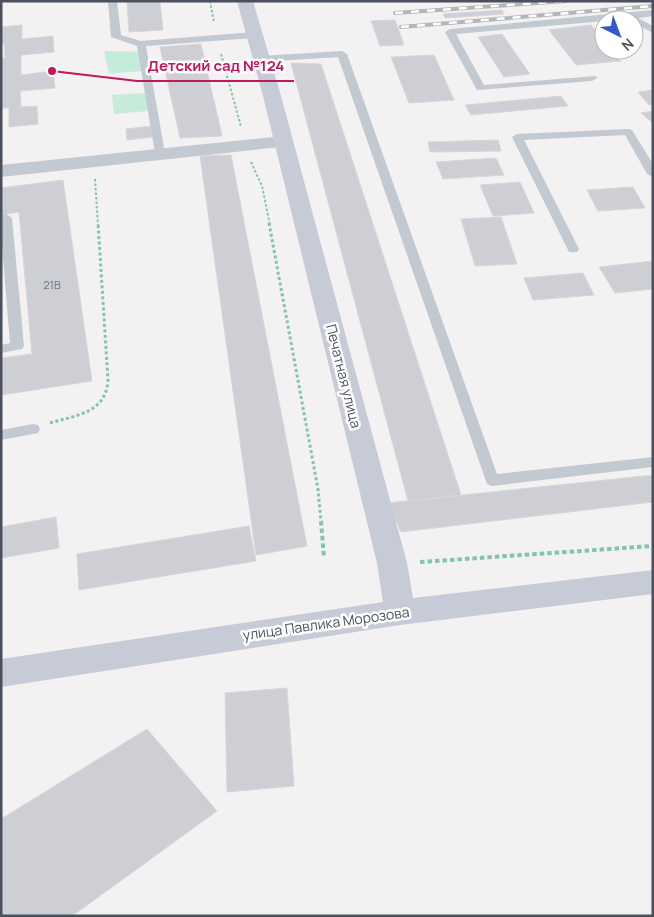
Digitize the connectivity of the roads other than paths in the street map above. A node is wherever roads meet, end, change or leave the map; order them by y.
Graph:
1 (112, 1) edge
2 (245, 1) edge
3 (594, 19) edge
4 (254, 35) junction
5 (141, 44) junction
6 (262, 60) junction
7 (592, 78) dead end
8 (283, 142) junction
9 (160, 153) junction
10 (1, 171) edge
11 (653, 174) edge
12 (1, 219) edge
13 (573, 249) dead end
14 (1, 348) edge
15 (33, 429) road end
16 (1, 435) edge
17 (653, 462) edge
18 (653, 582) edge
19 (400, 612) junction
20 (1, 673) edge

1 - 5 lane
2 - 4 street, Печатная улица
3 - 7 lane
4 - 5 lane
4 - 6 street, Печатная улица
5 - 9 lane
6 - 8 street, Печатная улица
6 - 17 lane
8 - 9 street
8 - 19 street, Печатная улица
9 - 10 street
11 - 13 lane
12 - 14 lane
15 - 16 lane
18 - 19 street, улица Павлика Морозова
19 - 20 street, улица Павлика Морозова

